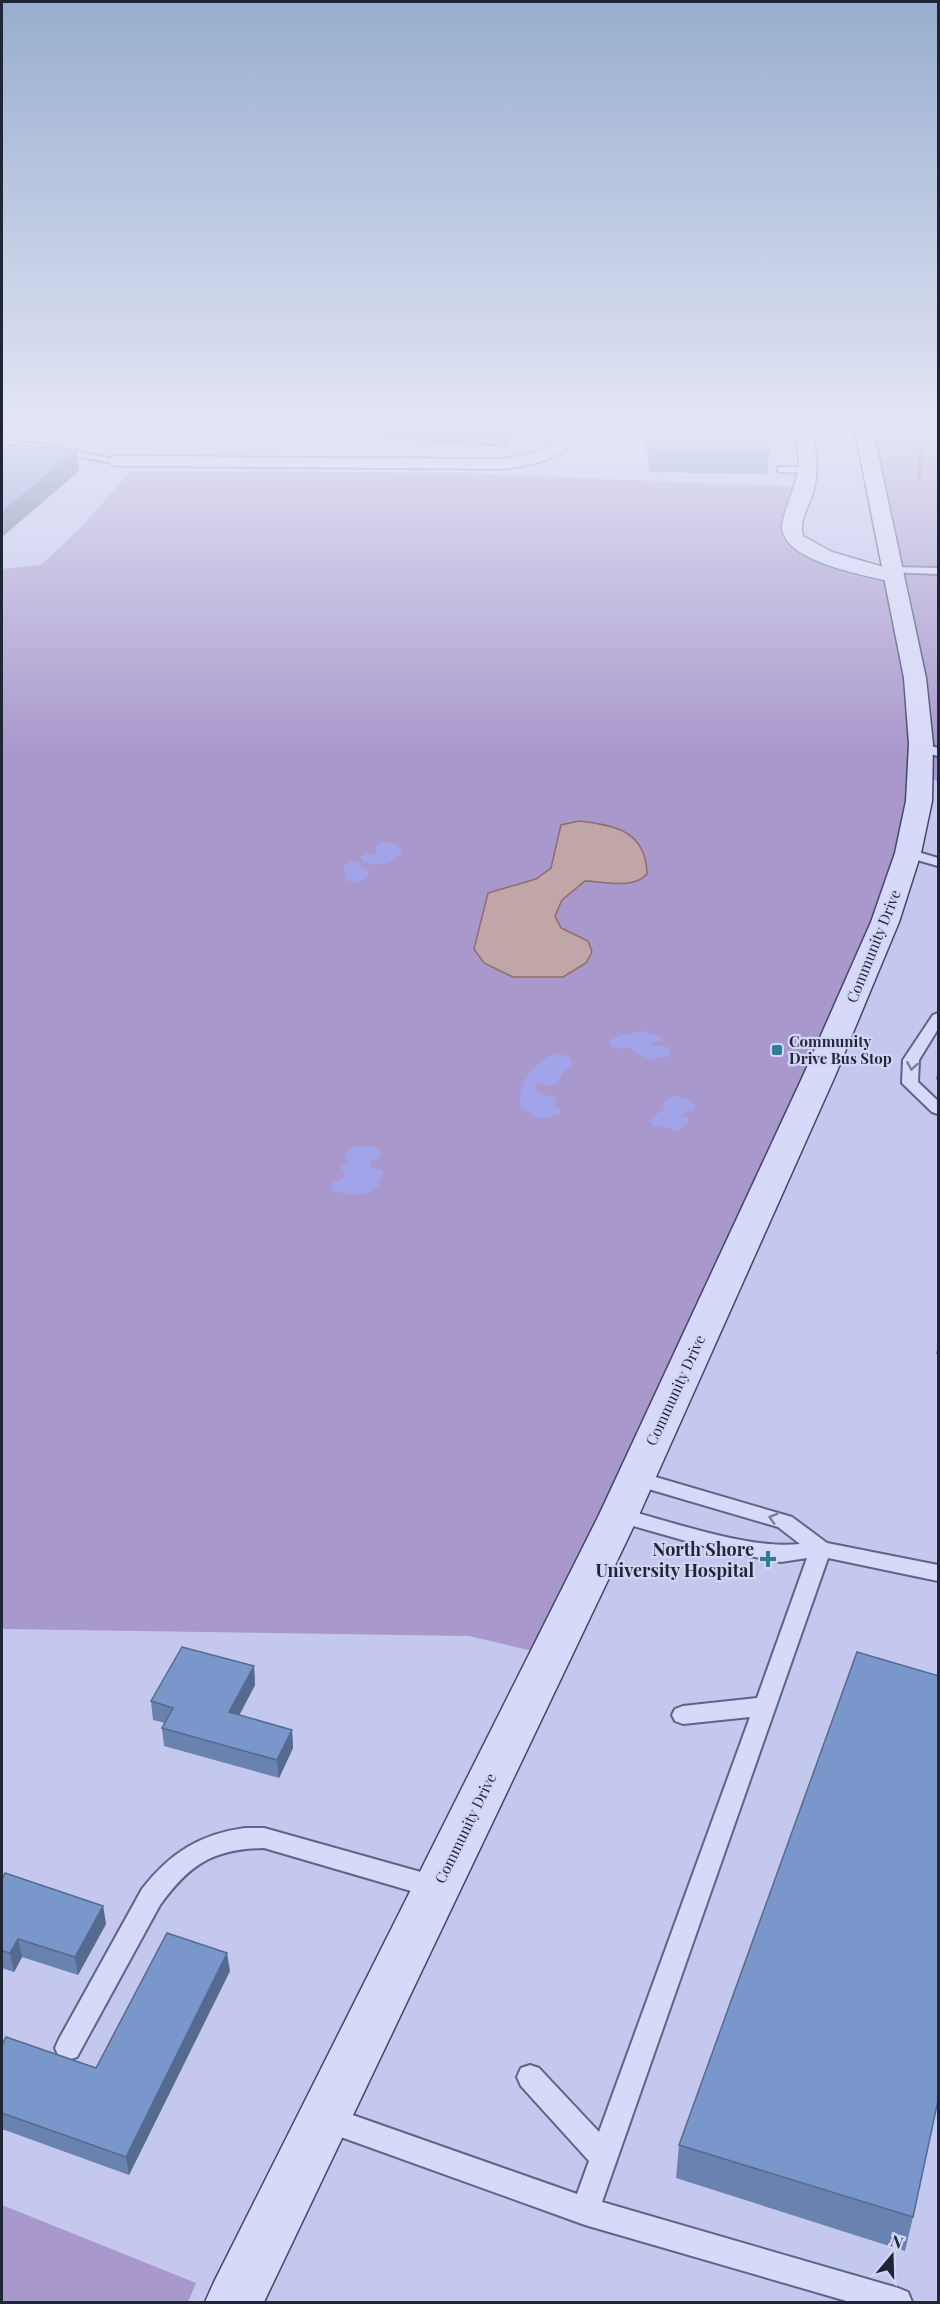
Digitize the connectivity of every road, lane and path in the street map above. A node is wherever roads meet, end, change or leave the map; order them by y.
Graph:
1 (794, 539) edge
2 (885, 539) edge
3 (939, 571) edge
4 (892, 573) junction
5 (929, 750) edge
6 (929, 862) edge
7 (939, 1017) edge
8 (939, 1109) edge
9 (635, 1478) junction
10 (619, 1515) junction
11 (821, 1550) junction
12 (939, 1573) edge
13 (765, 1706) junction
14 (683, 1715) dead end
15 (436, 1887) junction
16 (68, 2048) dead end
17 (530, 2077) dead end
18 (324, 2118) junction
19 (605, 2158) junction
20 (585, 2211) junction
21 (234, 2302) edge
22 (898, 2302) edge

1 - 4 main road
2 - 4 main road, Community Drive
3 - 4 lane
4 - 5 main road, Community Drive
5 - 6 main road, Community Drive
6 - 9 main road, Community Drive
7 -> 8 lane
9 - 10 main road, Community Drive
11 -> 9 lane
10 - 11 lane
10 - 15 main road, Community Drive
11 - 12 lane
11 - 13 lane
13 - 14 lane
13 - 19 lane
15 - 16 lane
15 - 18 main road, Community Drive
17 - 19 lane
18 - 20 lane
18 - 21 main road, Community Drive
19 - 20 lane
20 - 22 lane

